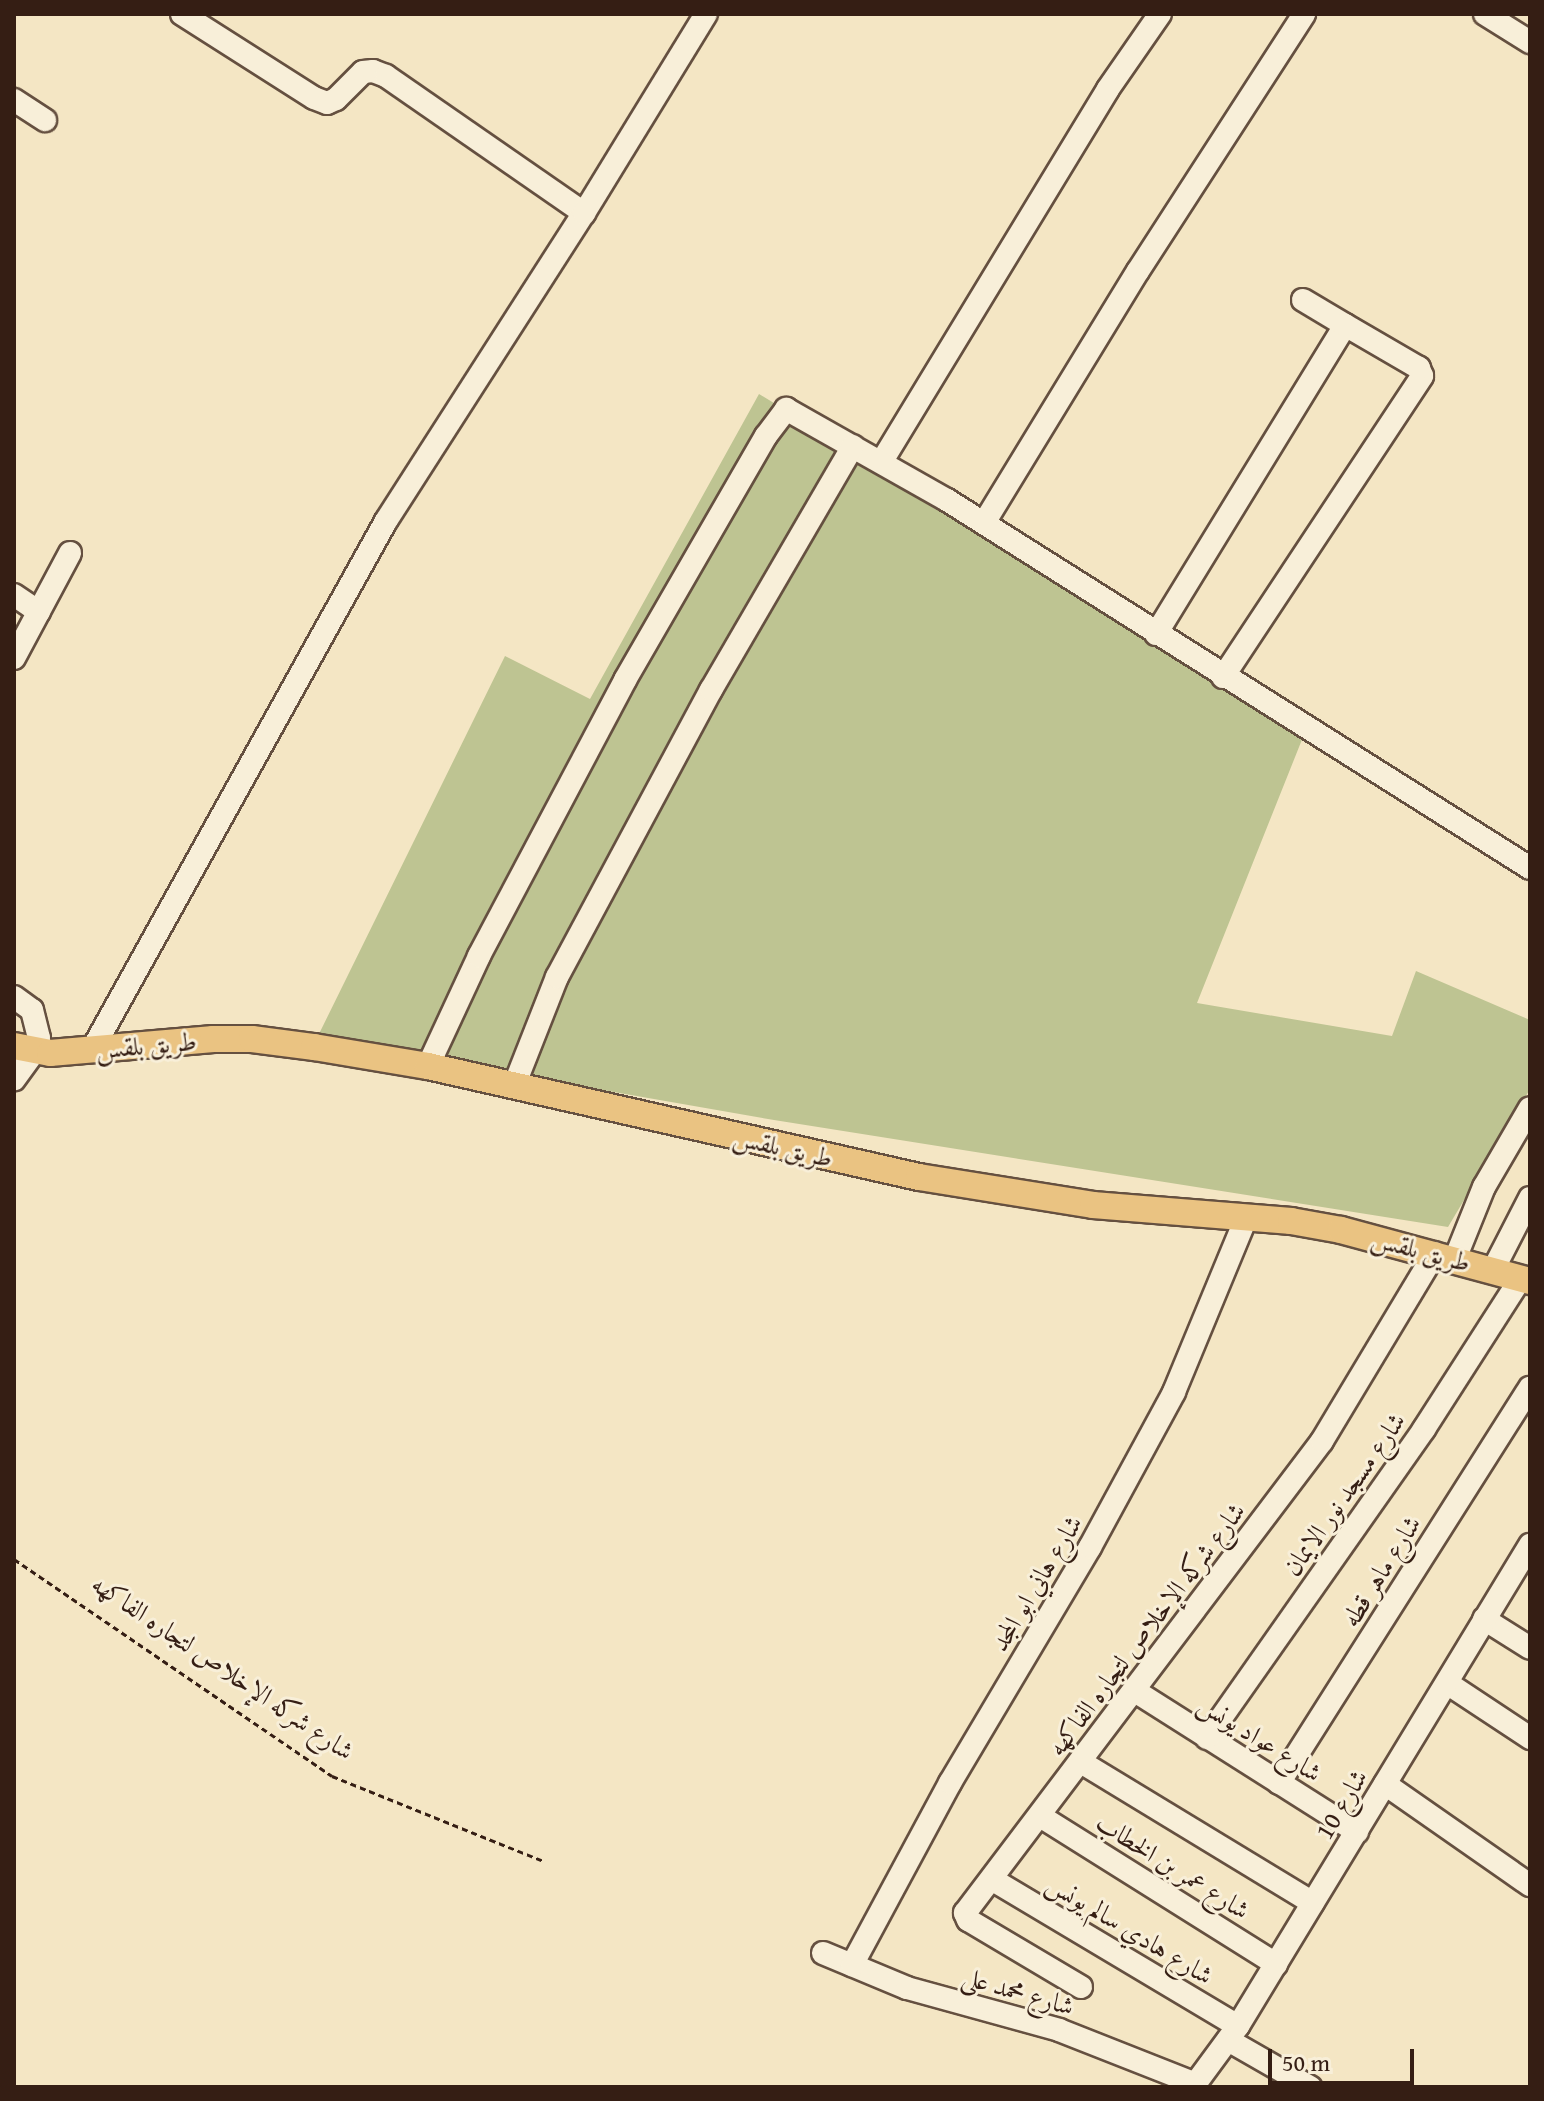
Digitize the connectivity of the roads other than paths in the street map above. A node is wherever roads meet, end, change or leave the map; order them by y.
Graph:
1 (182, 14) edge
2 (706, 14) edge
3 (1160, 14) edge
4 (1304, 14) edge
5 (1485, 14) edge
6 (1530, 42) edge
7 (14, 100) edge
8 (45, 120) dead end
9 (584, 213) junction
10 (1303, 300) dead end
11 (1345, 325) junction
12 (853, 446) junction
13 (882, 461) junction
14 (984, 523) junction
15 (70, 553) dead end
16 (14, 595) edge
17 (39, 612) junction
18 (1156, 634) junction
19 (14, 658) edge
20 (1223, 677) junction
21 (1530, 868) edge
22 (14, 997) edge
23 (24, 1049) edge
24 (92, 1050) junction
25 (428, 1066) junction
26 (14, 1080) edge
27 (514, 1086) junction
28 (1530, 1108) edge
29 (1530, 1198) edge
30 (1246, 1218) junction
31 (1445, 1256) junction
32 (1493, 1270) junction
33 (1526, 1279) edge
34 (1530, 1388) edge
35 (1530, 1545) edge
36 (1484, 1619) junction
37 (1530, 1648) edge
38 (1447, 1683) junction
39 (1135, 1691) junction
40 (1207, 1738) junction
41 (1530, 1738) edge
42 (1081, 1762) junction
43 (1279, 1783) junction
44 (1385, 1784) junction
45 (1040, 1816) junction
46 (1357, 1832) junction
47 (993, 1880) junction
48 (1530, 1885) edge
49 (1313, 1903) junction
50 (823, 1953) dead end
51 (1276, 1964) junction
52 (852, 1965) junction
53 (1081, 1987) dead end
54 (1233, 2033) junction
55 (1195, 2085) edge
56 (1310, 2087) edge

1 - 9 street
2 - 9 street
3 - 13 street
4 - 14 street
5 - 6 street
7 - 8 street
9 - 24 street
10 - 11 street
11 - 18 street
11 - 20 street
12 - 13 street
12 - 25 street
12 - 27 street
13 - 14 street
14 - 18 street
15 - 17 street
16 - 17 street
17 - 19 street
18 - 20 street
20 - 21 street
22 - 23 street
23 - 24 main road, طريق بلقس
23 - 26 street
24 - 25 main road, طريق بلقس
25 - 27 main road, طريق بلقس
27 - 30 main road, طريق بلقس
28 - 31 street, شارع شركه الإخلاص لتجاره الفاكهه
29 - 32 street
30 - 31 main road, طريق بلقس
30 - 52 street, شارع هاني ابو المجد
31 - 32 main road, طريق بلقس
31 - 39 street, شارع شركه الإخلاص لتجاره الفاكهه
32 - 33 main road, طريق بلقس
33 - 40 street, شارع مسجد نور الايمان
34 - 43 street, شارع ماهر قطه
35 - 36 street, شارع 10
36 - 37 street
36 - 38 street, شارع 10
38 - 41 street
38 - 44 street, شارع 10
39 - 40 street, شارع عواد يونس
39 - 42 street, شارع شركه الإخلاص لتجاره الفاكهه
40 - 43 street, شارع عواد يونس
42 - 45 street, شارع شركه الإخلاص لتجاره الفاكهه
42 - 49 street
43 - 46 street, شارع عواد يونس
44 - 46 street, شارع 10
44 - 48 street
45 - 47 street, شارع شركه الإخلاص لتجاره الفاكهه
45 - 51 street, شارع عمر بن الخطاب
46 - 49 street, شارع 10
47 - 53 street, شارع شركه الإخلاص لتجاره الفاكهه
47 - 54 street, شارع هادي سالم يونس
49 - 51 street, شارع 10
50 - 52 street, شارع محمد على
51 - 54 street, شارع 10
52 - 55 street, شارع محمد على
54 - 55 street, شارع 10
54 - 56 street, شارع هادي سالم يونس

